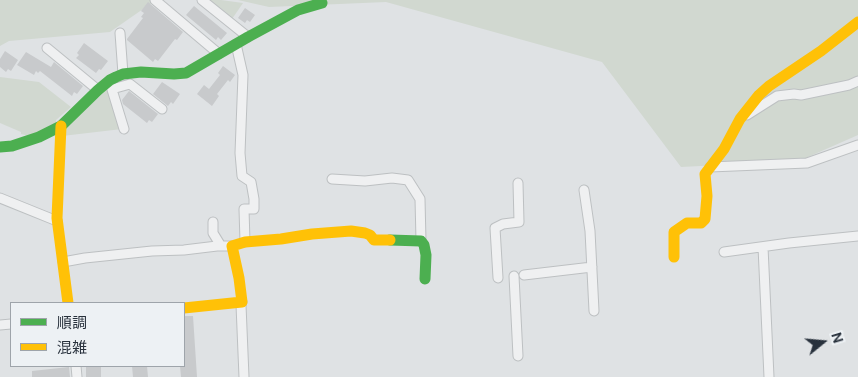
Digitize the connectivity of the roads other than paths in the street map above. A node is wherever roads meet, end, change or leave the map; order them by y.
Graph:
1 (155, 0) edge
2 (202, 0) edge
3 (322, 3) dead end
4 (858, 22) edge
5 (120, 33) dead end
6 (248, 36) junction
7 (236, 44) junction
8 (47, 48) dead end
9 (219, 54) junction
10 (123, 74) junction
11 (858, 82) edge
12 (111, 84) junction
13 (98, 90) junction
14 (162, 109) dead end
15 (740, 119) junction
16 (61, 126) junction
17 (124, 129) dead end
18 (858, 145) edge
19 (0, 147) edge
20 (710, 167) junction
21 (332, 180) dead end
22 (518, 183) dead end
23 (584, 190) dead end
24 (0, 198) edge
25 (57, 221) junction
26 (213, 222) dead end
27 (858, 236) edge
28 (421, 241) junction
29 (245, 242) junction
30 (226, 246) junction
31 (763, 247) junction
32 (724, 252) dead end
33 (674, 257) dead end
34 (63, 262) junction
35 (592, 267) junction
36 (524, 275) dead end
37 (514, 276) dead end
38 (498, 278) dead end
39 (425, 279) dead end
40 (68, 302) edge
41 (242, 302) junction
42 (185, 308) edge
43 (594, 311) dead end
44 (507, 332) dead end
45 (517, 332) junction
46 (518, 356) dead end
47 (244, 377) edge
48 (769, 377) edge

1 - 9 street
2 - 6 street
3 - 6 street
4 - 15 street
5 - 10 street
6 - 7 street
7 - 9 street
7 - 29 street
8 - 13 street
9 - 10 street
10 - 12 street
11 - 15 street
12 - 13 street
12 - 14 street
12 - 17 street
13 - 16 street
15 - 20 street
16 - 19 street
16 - 25 street
18 - 20 street
20 - 33 street
21 - 28 street
22 - 38 street
23 - 35 street
24 - 25 street
25 - 34 street
26 - 30 street
27 - 31 street
28 - 29 street
28 - 39 street
29 - 30 street
30 - 34 street
30 - 41 street
31 - 32 street
31 - 48 street
34 - 40 street
35 - 36 street
35 - 43 street
37 - 45 street
41 - 42 street
41 - 47 street
44 - 45 street
45 - 46 street

